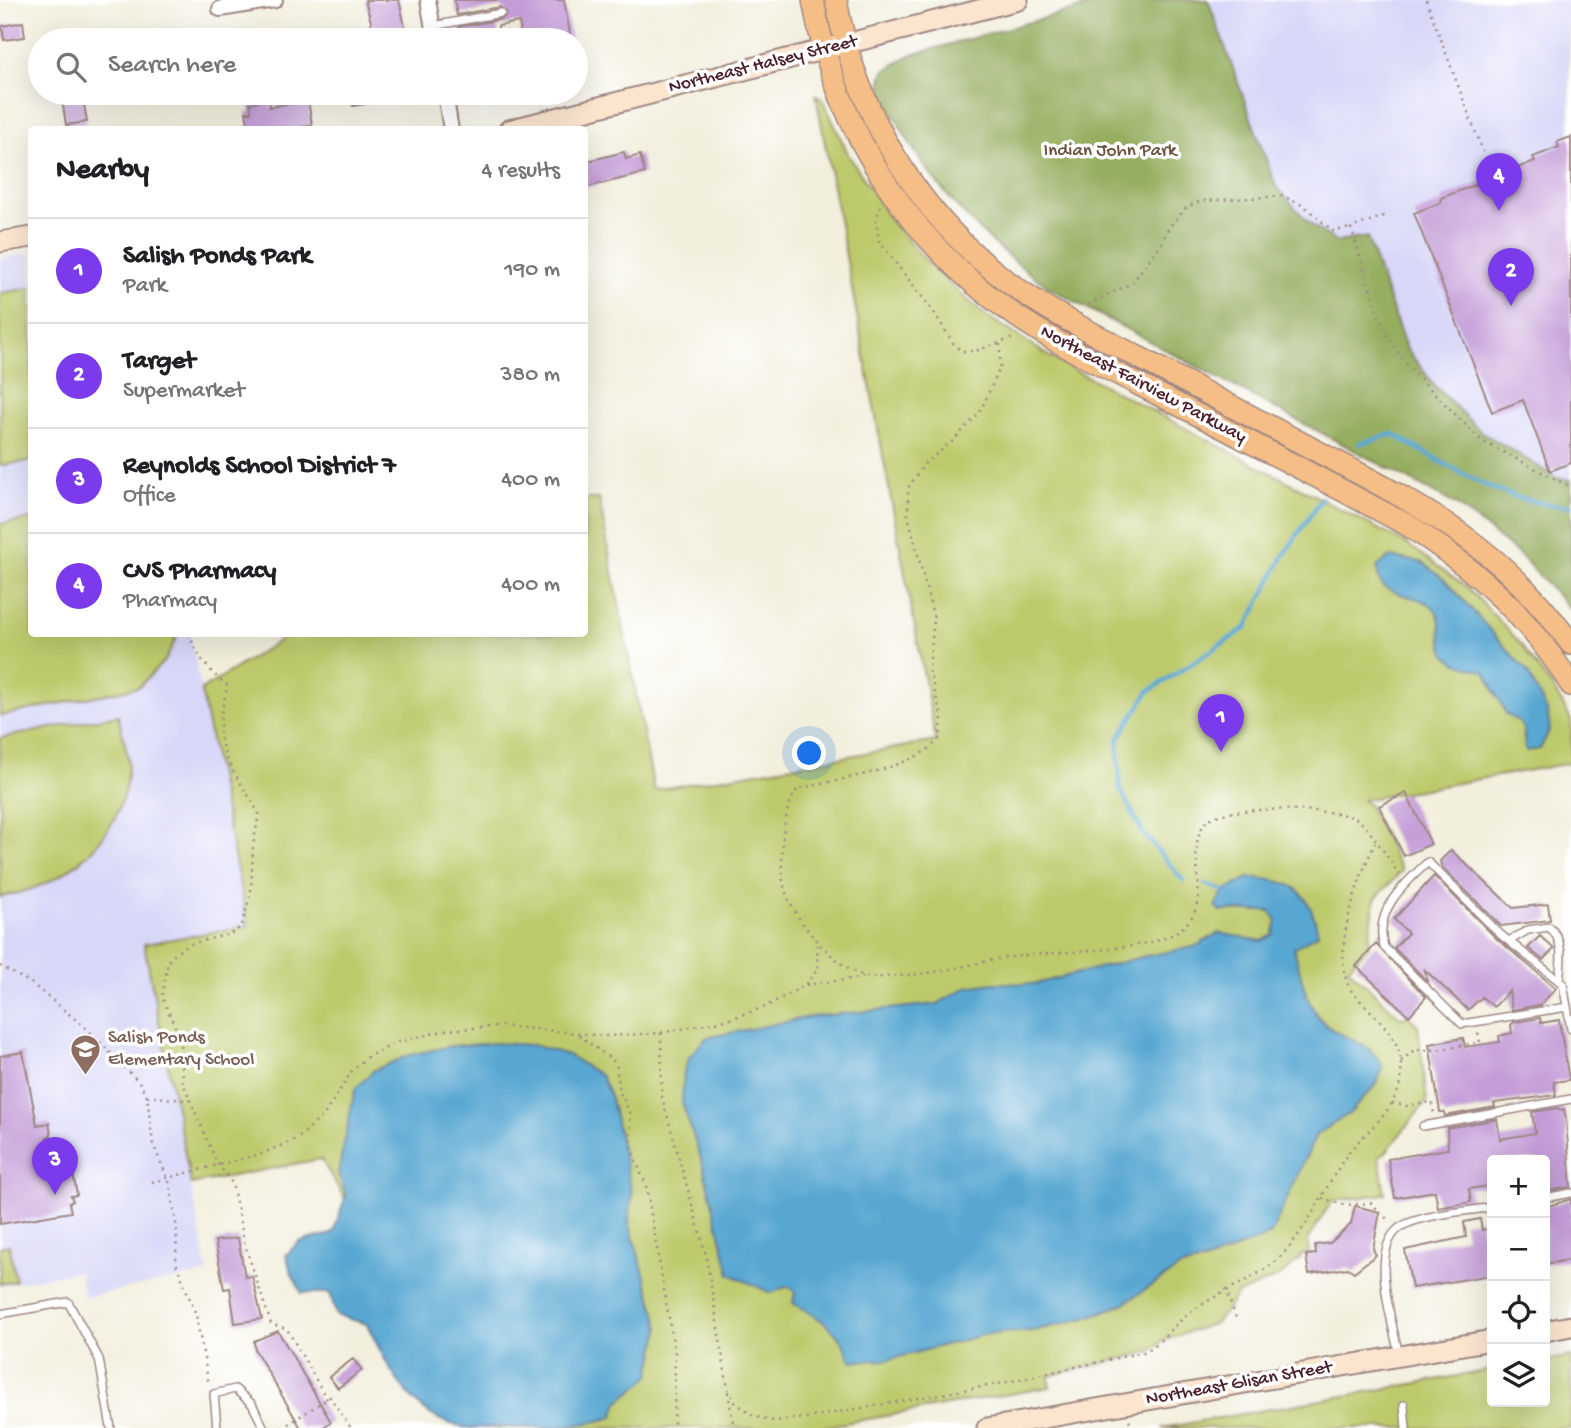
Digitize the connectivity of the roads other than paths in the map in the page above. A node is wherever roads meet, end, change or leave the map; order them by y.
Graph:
1 (275, 0) edge
2 (428, 0) edge
3 (813, 0) edge
4 (836, 0) edge
5 (1018, 0) edge
6 (220, 9) dead end
7 (501, 13) dead end
8 (433, 28) edge
9 (451, 28) edge
10 (847, 43) junction
11 (825, 49) junction
12 (447, 105) edge
13 (450, 126) edge
14 (525, 126) edge
15 (28, 238) edge
16 (0, 243) edge
17 (1571, 644) edge
18 (1571, 685) edge
19 (1509, 942) junction
20 (1559, 981) junction
21 (1567, 1007) junction
22 (1571, 1029) edge
23 (1571, 1099) edge
24 (1423, 1126) dead end
25 (1571, 1194) edge
26 (1550, 1197) edge
27 (1487, 1208) edge
28 (0, 1314) edge
29 (1571, 1326) edge
30 (1550, 1330) edge
31 (1487, 1341) edge
32 (1399, 1356) junction
33 (1404, 1405) dead end
34 (111, 1428) edge
35 (216, 1428) edge
36 (264, 1428) edge
37 (986, 1428) edge
38 (1406, 1428) edge

1 - 6 street
2 - 8 street
3 - 11 main road, Northeast Fairview Parkway
4 - 10 main road, Northeast Fairview Parkway
5 - 10 main road, Northeast Halsey Street
7 - 9 lane
10 - 11 main road, Northeast Halsey Street
10 - 17 main road, Northeast Fairview Parkway
11 - 14 main road, Northeast Halsey Street
11 - 18 main road, Northeast Fairview Parkway
12 - 13 street
15 - 16 main road
19 - 20 lane
19 - 20 lane
19 - 21 lane
20 - 21 lane
21 - 22 lane
23 - 24 lane
25 - 26 lane
27 - 32 lane
28 - 34 lane
29 - 30 main road
31 - 32 main road, Northeast Glisan Street
32 - 37 main road, Northeast Glisan Street
33 - 38 lane
35 - 36 lane

